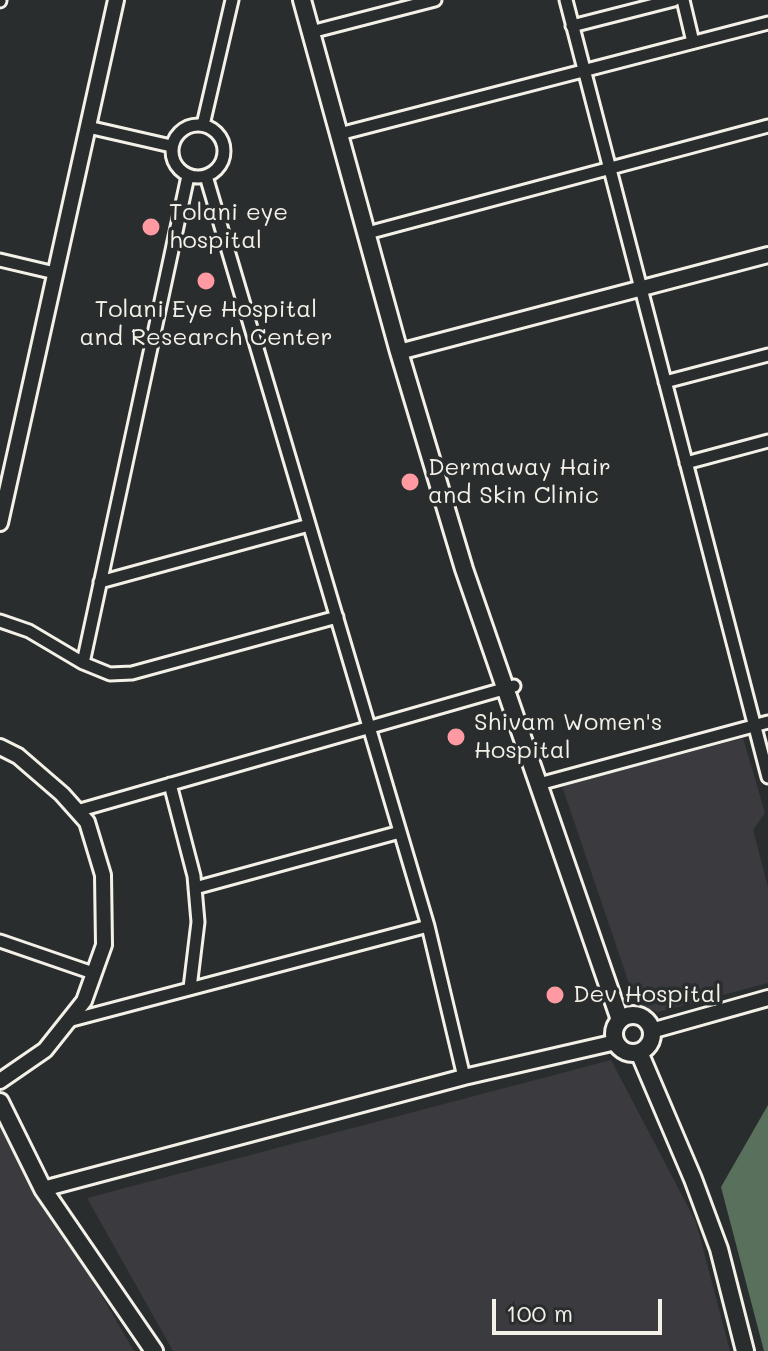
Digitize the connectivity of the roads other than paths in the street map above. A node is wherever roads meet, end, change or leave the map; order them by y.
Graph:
1 (116, 0) edge
2 (232, 0) edge
3 (302, 0) edge
4 (312, 0) edge
5 (435, 0) edge
6 (566, 0) edge
7 (674, 0) edge
8 (683, 0) edge
9 (768, 23) edge
10 (572, 26) junction
11 (316, 31) junction
12 (693, 42) junction
13 (584, 70) junction
14 (203, 125) junction
15 (768, 126) edge
16 (88, 127) junction
17 (347, 132) junction
18 (171, 146) junction
19 (610, 169) junction
20 (188, 176) junction
21 (206, 176) junction
22 (375, 231) junction
23 (768, 255) edge
24 (0, 260) edge
25 (55, 273) junction
26 (641, 288) junction
27 (404, 351) junction
28 (768, 355) edge
29 (665, 382) junction
30 (768, 441) edge
31 (686, 463) junction
32 (0, 523) edge
33 (309, 525) junction
34 (100, 582) junction
35 (337, 617) junction
36 (0, 621) edge
37 (83, 663) junction
38 (510, 688) junction
39 (768, 722) edge
40 (755, 726) junction
41 (370, 728) junction
42 (0, 747) edge
43 (768, 777) edge
44 (543, 782) junction
45 (170, 784) junction
46 (77, 811) junction
47 (400, 832) junction
48 (195, 888) junction
49 (428, 926) junction
50 (0, 941) edge
51 (93, 973) junction
52 (190, 988) junction
53 (768, 998) edge
54 (625, 1018) junction
55 (68, 1021) junction
56 (651, 1031) junction
57 (616, 1042) junction
58 (639, 1052) junction
59 (464, 1077) junction
60 (0, 1081) edge
61 (0, 1102) edge
62 (43, 1189) junction
63 (154, 1351) edge
64 (745, 1351) edge

1 - 16 street
2 - 14 street
3 - 11 main road
4 - 11 main road
5 - 11 street
6 - 10 street
7 - 10 street
8 - 12 street
9 - 12 street
10 - 13 street
11 - 17 main road
11 - 27 main road
12 - 13 street
13 - 17 street
13 - 19 street
14 - 18 street
14 - 21 street
15 - 19 street
16 - 18 street
16 - 25 street
17 - 22 main road
18 - 20 street
19 - 22 street
19 - 26 street
20 - 21 street
20 - 34 street
21 - 33 street
22 - 27 main road
23 - 26 street
24 - 25 street
25 - 32 street
26 - 27 street
26 - 29 street
27 - 38 main road
28 - 29 street
29 - 31 street
30 - 31 street
31 - 40 street
33 - 34 street
33 - 35 street
34 - 37 street
35 - 37 street
35 - 41 street
36 - 37 street
38 - 41 street
38 - 44 main road
39 - 40 street
40 - 43 street
40 - 44 street
41 - 45 street
41 - 47 street
42 - 46 street
44 - 54 main road
45 - 46 street
45 - 48 street
46 - 51 street
47 - 48 street
47 - 49 street
48 - 52 street
49 - 52 street
49 - 59 street
50 - 51 street
51 - 55 street
52 - 55 street
53 - 56 street
54 - 56 main road
54 - 57 main road
55 - 60 street
56 - 58 main road
57 - 58 main road
57 - 59 street
58 - 64 main road
59 - 62 street
61 - 62 main road
62 - 63 main road

